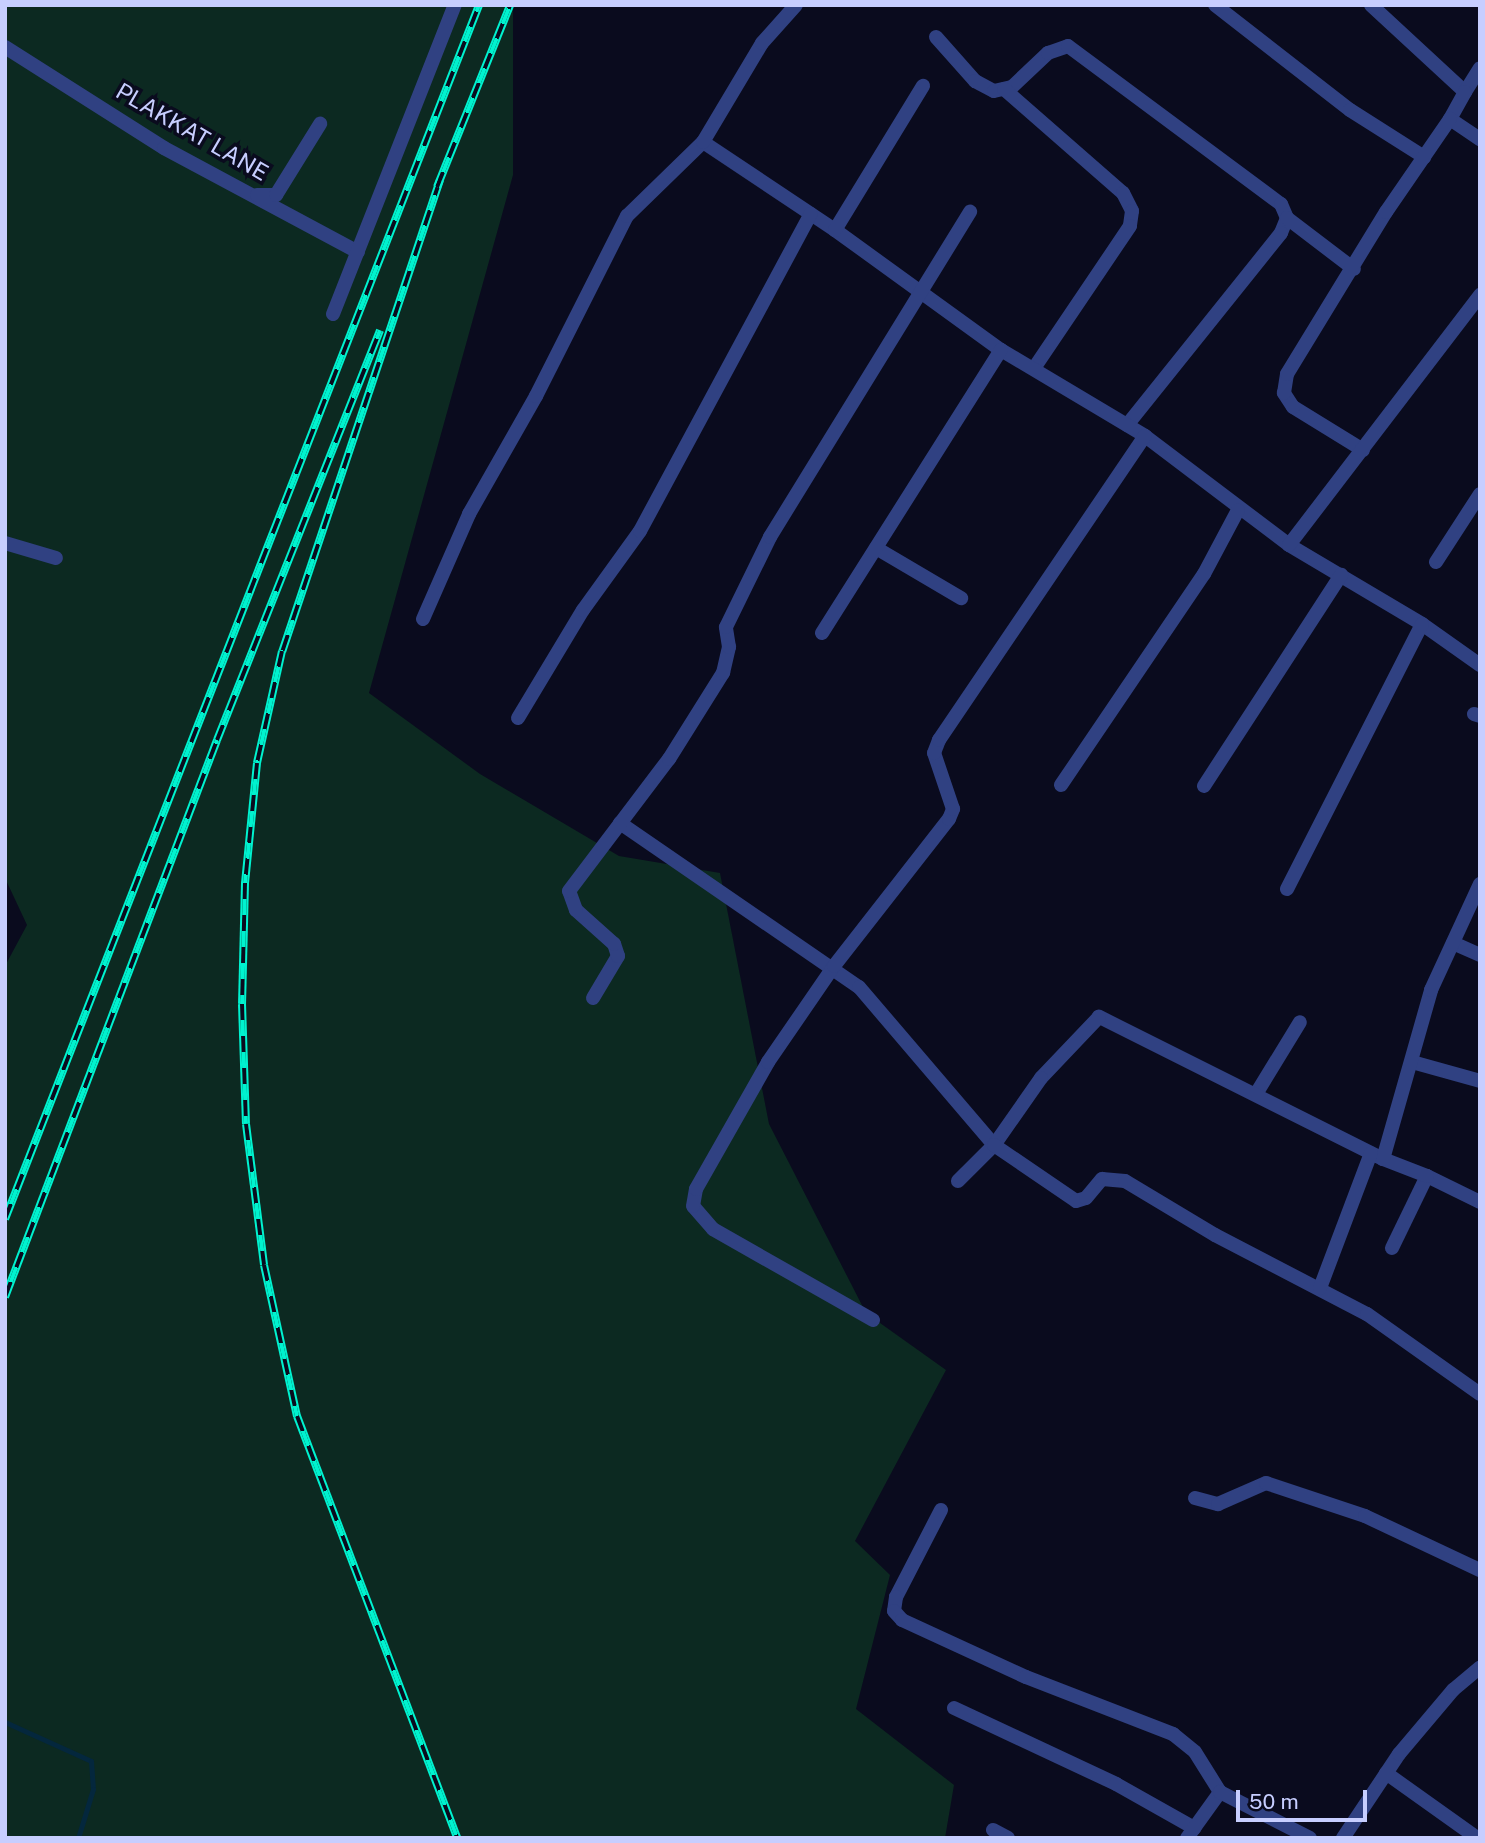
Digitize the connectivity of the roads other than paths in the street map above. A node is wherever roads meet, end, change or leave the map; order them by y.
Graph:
1 (455, 5) edge
2 (796, 5) edge
3 (1214, 5) edge
4 (1371, 5) edge
5 (936, 37) dead end
6 (5, 47) edge
7 (1480, 68) edge
8 (923, 86) dead end
9 (1004, 89) junction
10 (1465, 92) junction
11 (1451, 120) junction
12 (320, 124) dead end
13 (1480, 139) edge
14 (703, 142) junction
15 (1424, 157) junction
16 (252, 195) junction
17 (970, 212) dead end
18 (811, 214) junction
19 (1287, 218) junction
20 (835, 230) junction
21 (358, 252) junction
22 (1354, 270) junction
23 (923, 292) junction
24 (1480, 295) edge
25 (333, 314) dead end
26 (1001, 350) junction
27 (1035, 367) junction
28 (1127, 425) junction
29 (1145, 436) junction
30 (1363, 450) junction
31 (1480, 495) edge
32 (1238, 510) junction
33 (1474, 514) edge
34 (5, 543) edge
35 (1289, 545) junction
36 (876, 548) junction
37 (56, 558) dead end
38 (1436, 562) dead end
39 (1341, 575) junction
40 (961, 598) dead end
41 (423, 619) dead end
42 (1422, 624) junction
43 (822, 633) dead end
44 (1480, 665) edge
45 (518, 719) dead end
46 (1062, 785) dead end
47 (1204, 786) dead end
48 (621, 823) junction
49 (1480, 884) edge
50 (1287, 889) dead end
51 (1453, 943) junction
52 (1480, 955) edge
53 (834, 966) junction
54 (593, 998) dead end
55 (1300, 1022) dead end
56 (1412, 1062) junction
57 (1480, 1081) edge
58 (1256, 1094) junction
59 (994, 1145) junction
60 (1377, 1156) junction
61 (1427, 1176) junction
62 (958, 1181) dead end
63 (1480, 1202) edge
64 (1392, 1248) dead end
65 (1320, 1289) junction
66 (873, 1320) dead end
67 (1480, 1394) edge
68 (1195, 1498) dead end
69 (941, 1510) dead end
70 (1480, 1570) edge
71 (1476, 1671) edge
72 (954, 1708) dead end
73 (1386, 1773) junction
74 (1220, 1792) junction
75 (993, 1830) dead end
76 (1191, 1833) edge
77 (1008, 1838) edge
78 (1310, 1838) edge
79 (1343, 1838) edge
80 (1477, 1838) edge

1 - 21 street
2 - 14 street
3 - 15 street
4 - 10 street
5 - 9 street
6 - 16 street, PLAKKAT LANE
7 - 10 street
8 - 20 street
9 - 19 street
9 - 27 street
10 - 11 street
11 - 13 street
11 - 15 street
12 - 16 street
14 - 18 street
14 - 41 street
15 - 22 street
16 - 21 street, PLAKKAT LANE
17 - 23 street
18 - 20 street
18 - 45 street
19 - 22 street
19 - 28 street
20 - 23 street
21 - 25 street
22 - 30 street
23 - 26 street
23 - 48 street
24 - 30 street
26 - 27 street
26 - 36 street
27 - 28 street
28 - 29 street
29 - 32 street
29 - 53 street
30 - 35 street
31 - 33 street
32 - 35 street
32 - 46 street
33 - 38 street
34 - 37 street
35 - 39 street
36 - 40 street
36 - 43 street
39 - 42 street
39 - 47 street
42 - 44 street
42 - 50 street
48 - 53 street
48 - 54 street
49 - 51 street
51 - 52 street
51 - 56 street
53 - 59 street
53 - 66 street
55 - 58 street
56 - 57 street
56 - 60 street
58 - 59 street
58 - 60 street
59 - 62 street
59 - 65 street
60 - 61 street
60 - 65 street
61 - 63 street
61 - 64 street
65 - 67 street
68 - 70 street
69 - 74 street
71 - 73 street
72 - 76 street
73 - 79 street
73 - 80 street
74 - 76 street
74 - 78 street
75 - 77 street

